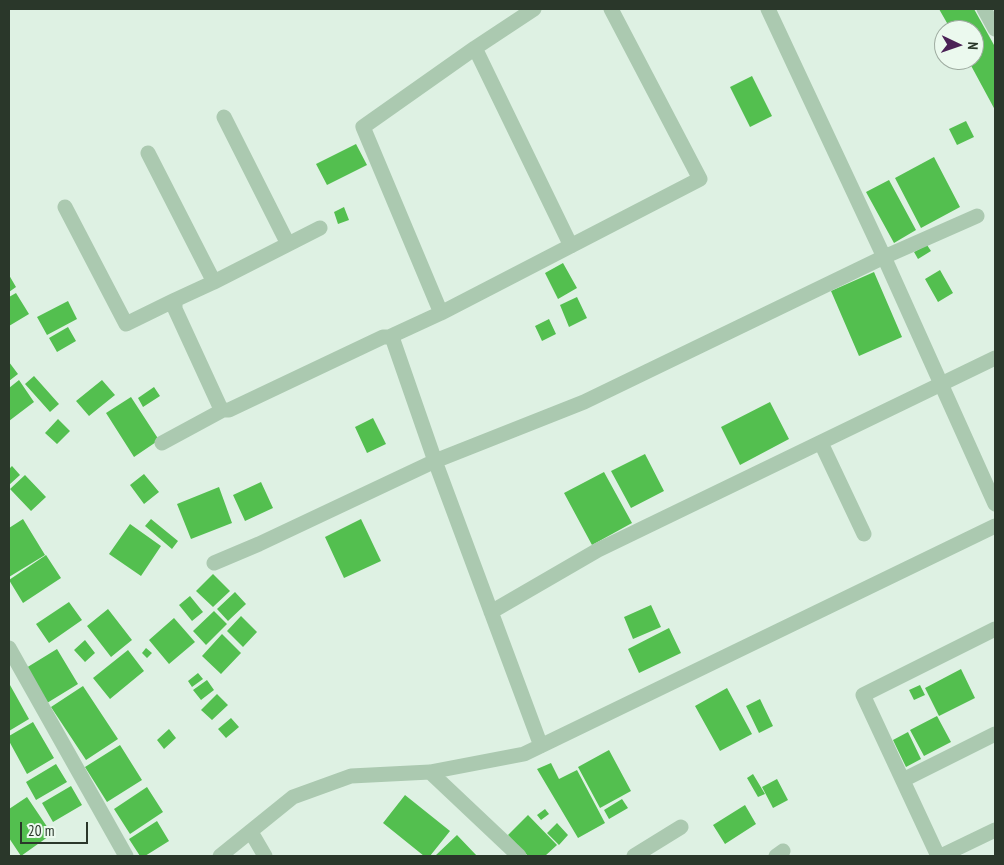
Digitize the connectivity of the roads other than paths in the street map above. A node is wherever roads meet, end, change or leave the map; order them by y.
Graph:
1 (534, 9) edge
2 (611, 9) edge
3 (768, 9) edge
4 (984, 9) edge
5 (995, 29) edge
6 (475, 48) junction
7 (224, 117) dead end
8 (148, 153) dead end
9 (65, 207) dead end
10 (977, 216) dead end
11 (320, 228) dead end
12 (288, 244) junction
13 (571, 246) junction
14 (884, 257) junction
15 (214, 282) junction
16 (175, 300) junction
17 (440, 313) junction
18 (389, 337) junction
19 (995, 358) edge
20 (941, 384) junction
21 (223, 410) junction
22 (821, 442) junction
23 (162, 443) dead end
24 (435, 461) junction
25 (995, 504) edge
26 (995, 526) edge
27 (864, 534) dead end
28 (214, 563) dead end
29 (491, 612) junction
30 (995, 629) edge
31 (9, 648) edge
32 (13, 664) edge
33 (995, 734) edge
34 (541, 746) junction
35 (430, 772) junction
36 (903, 780) junction
37 (681, 827) dead end
38 (995, 830) edge
39 (251, 832) junction
40 (126, 856) edge
41 (220, 856) edge
42 (265, 856) edge
43 (519, 856) edge
44 (634, 856) edge
45 (939, 856) edge

1 - 6 street
2 - 13 street
3 - 14 street
4 - 5 street
6 - 13 street
6 - 17 street
7 - 12 street
8 - 15 street
9 - 16 street
10 - 14 street
11 - 12 street
12 - 15 street
13 - 17 street
14 - 20 street
14 - 24 street
15 - 16 street
16 - 21 street
17 - 18 street
18 - 21 street
18 - 24 street
19 - 20 street
20 - 22 street
20 - 25 street
21 - 23 street
22 - 27 street
22 - 29 street
24 - 28 street
24 - 29 street
26 - 34 street
29 - 34 street
30 - 36 street
31 - 32 street
32 - 40 street
33 - 36 street
34 - 35 street
35 - 39 street
35 - 43 street
36 - 45 street
37 - 44 street
38 - 45 street
39 - 41 street
39 - 42 street

